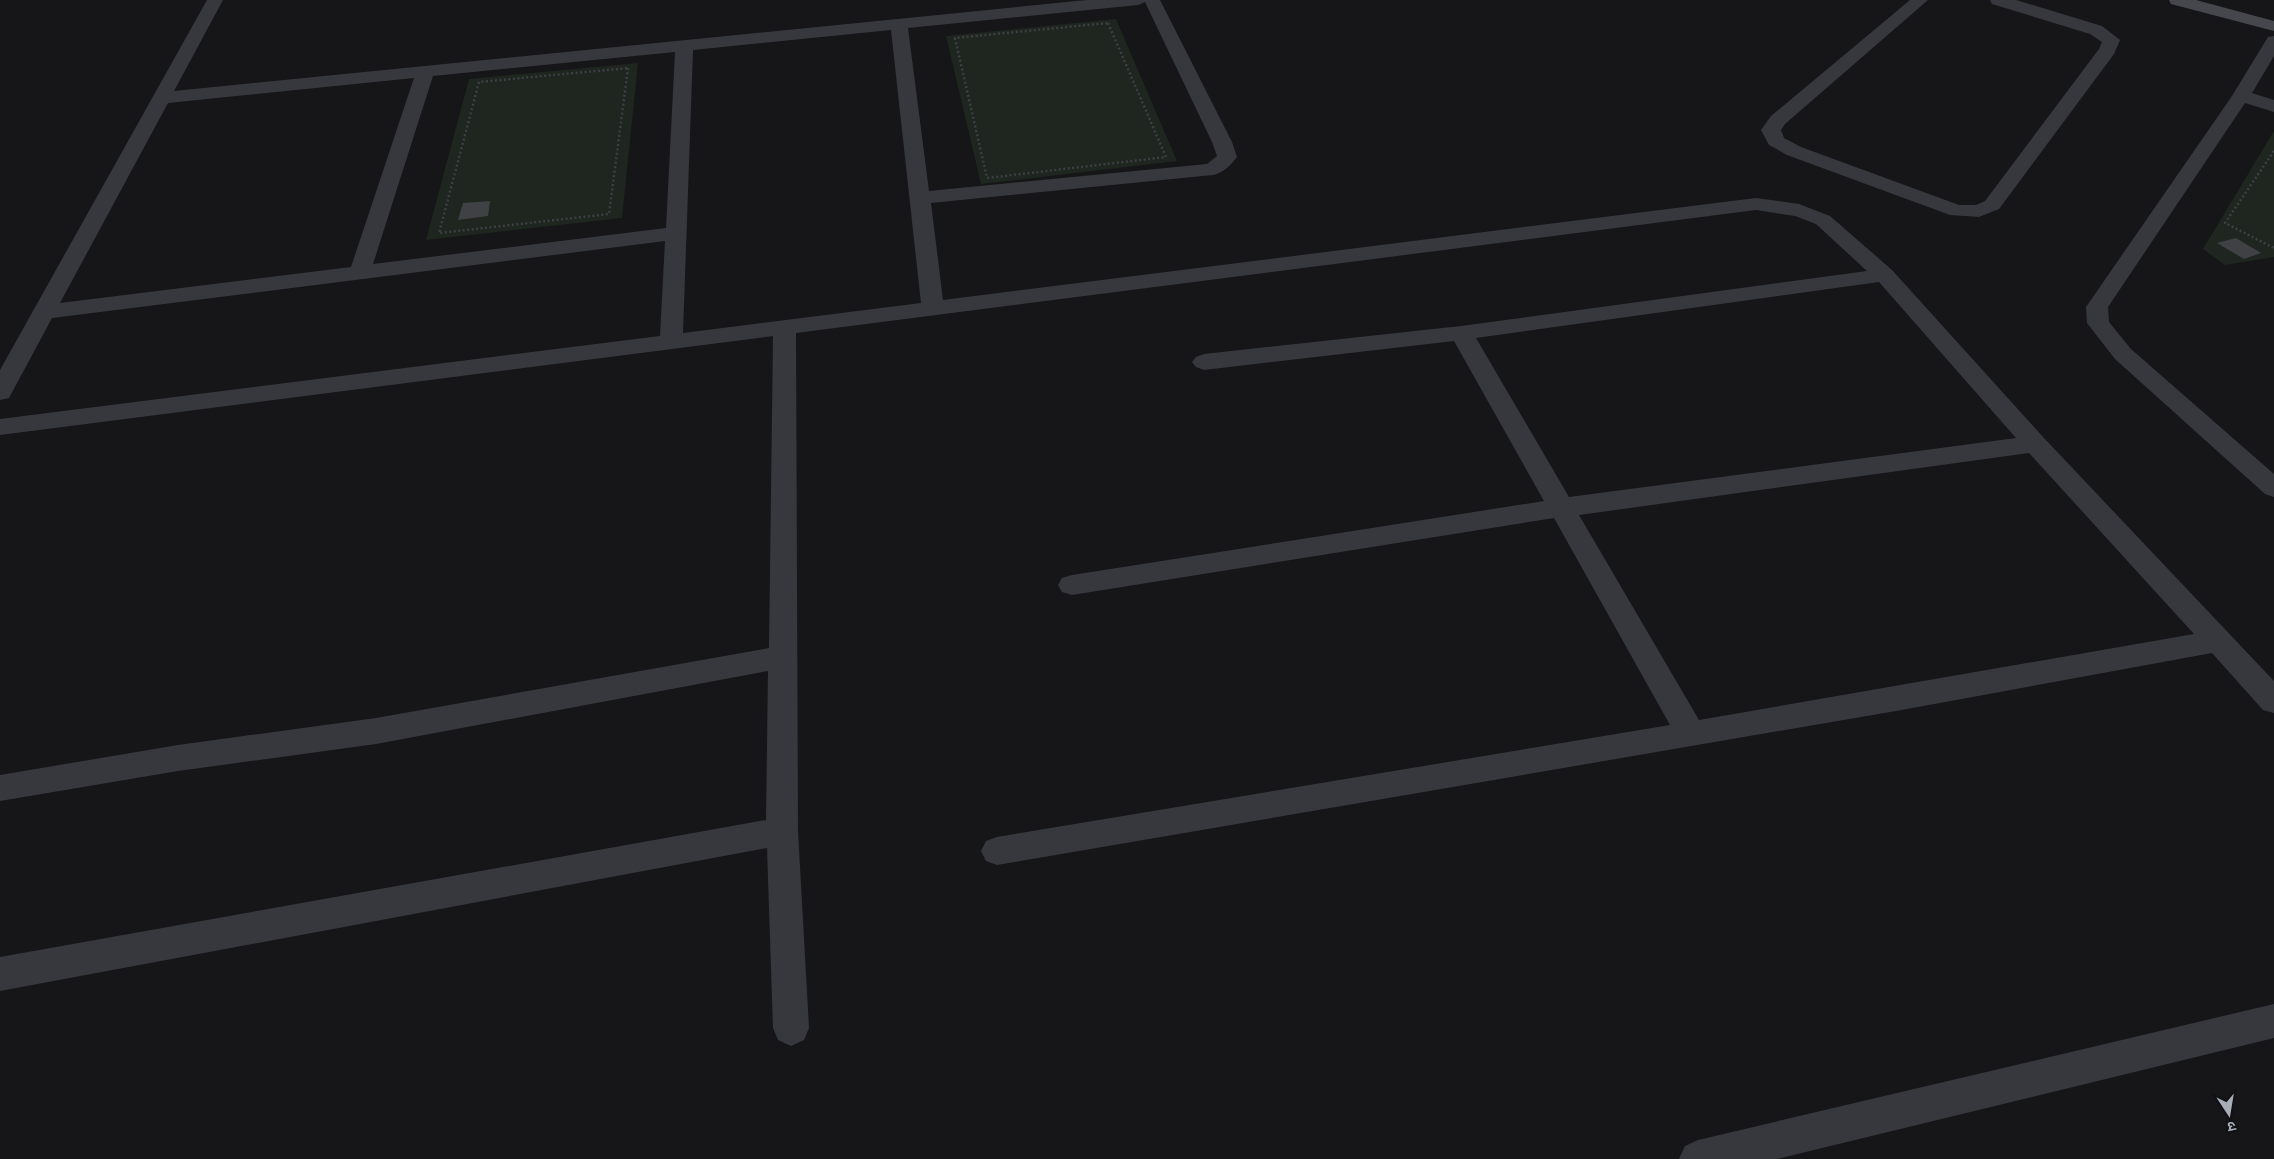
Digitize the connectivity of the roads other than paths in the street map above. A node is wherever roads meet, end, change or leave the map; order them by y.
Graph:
1 (215, 0) edge
2 (1138, 0) edge
3 (1152, 0) edge
4 (1920, 0) edge
5 (1998, 0) edge
6 (2177, 0) edge
7 (2216, 5) edge
8 (899, 25) junction
9 (2274, 26) edge
10 (2274, 41) edge
11 (684, 46) junction
12 (425, 72) junction
13 (2241, 96) junction
14 (161, 98) junction
15 (2274, 106) edge
16 (920, 198) junction
17 (676, 233) junction
18 (360, 272) junction
19 (1884, 275) junction
20 (933, 308) junction
21 (44, 312) junction
22 (785, 328) junction
23 (1461, 333) junction
24 (671, 343) junction
25 (1204, 362) dead end
26 (0, 392) edge
27 (12, 426) edge
28 (0, 444) edge
29 (2035, 444) junction
30 (2274, 488) edge
31 (1560, 508) junction
32 (1072, 585) dead end
33 (2217, 641) junction
34 (782, 657) junction
35 (2274, 702) edge
36 (1691, 734) junction
37 (0, 788) edge
38 (782, 831) junction
39 (997, 852) dead end
40 (0, 974) edge
41 (2274, 1021) edge
42 (791, 1028) dead end
43 (1698, 1159) edge

1 - 14 street
2 - 8 street
3 - 16 street
4 - 5 street
6 - 7 street
7 - 9 street
8 - 11 street
8 - 16 street
10 - 13 street
11 - 12 street
11 - 17 street
12 - 14 street
12 - 18 street
13 - 15 street
13 - 30 street
14 - 21 street
16 - 20 street
17 - 18 street
17 - 24 street
18 - 21 street
19 - 20 street
19 - 23 street
19 - 29 street
20 - 22 street
21 - 26 street
22 - 24 street
22 - 34 street
23 - 25 street
23 - 31 street
24 - 27 street
27 - 28 street
29 - 31 street
29 - 33 street
31 - 32 street
31 - 36 street
33 - 35 street
33 - 36 street
34 - 37 street
34 - 38 street
36 - 39 street
38 - 40 street
38 - 42 street
41 - 43 street

